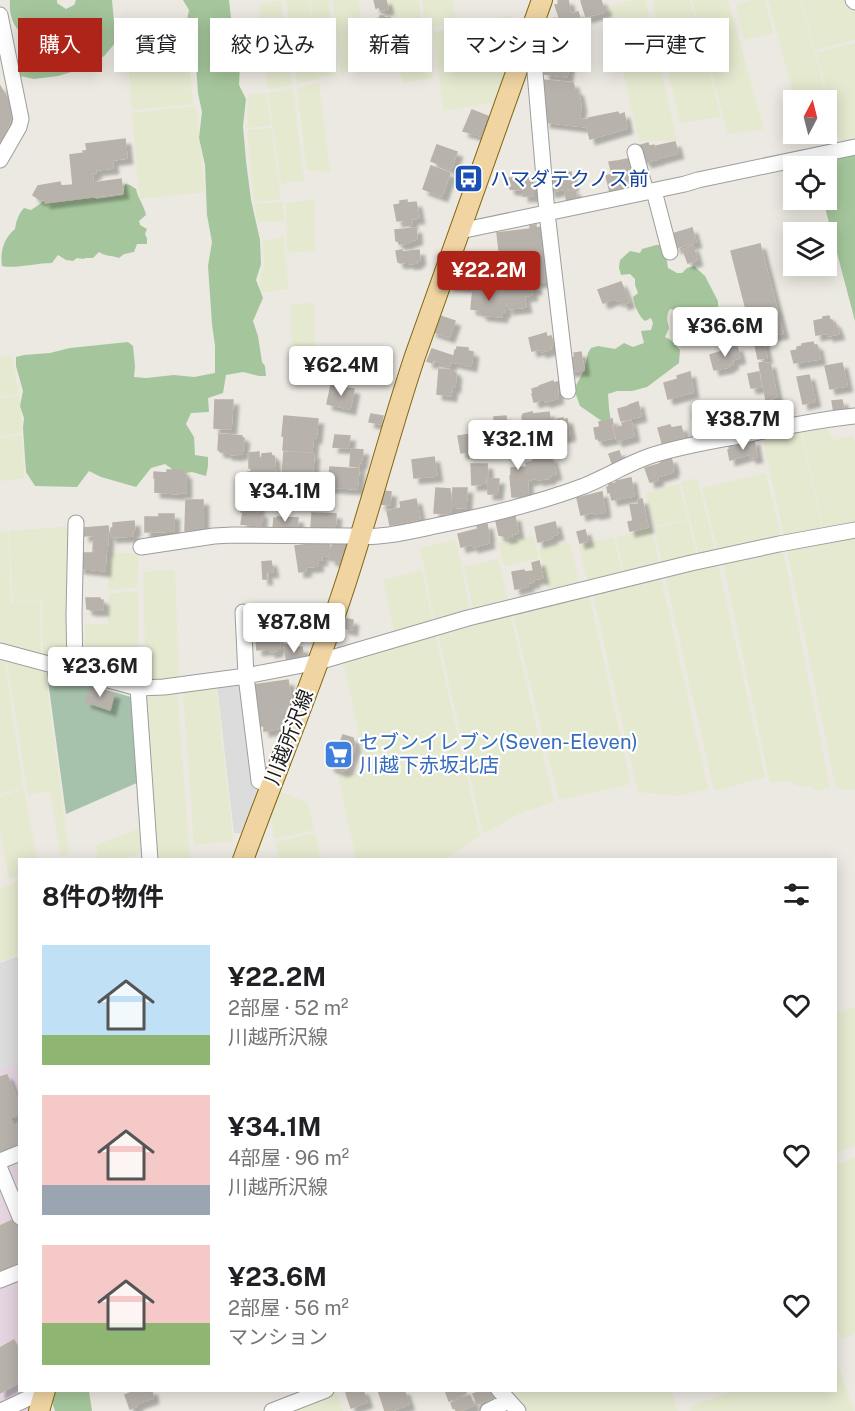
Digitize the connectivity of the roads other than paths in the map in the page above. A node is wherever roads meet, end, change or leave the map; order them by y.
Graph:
1 (542, 0) edge
2 (0, 15) edge
3 (536, 18) edge
4 (2, 39) edge
5 (516, 72) edge
6 (535, 72) edge
7 (855, 147) edge
8 (635, 152) dead end
9 (0, 160) edge
10 (650, 192) junction
11 (547, 213) junction
12 (460, 231) junction
13 (670, 252) dead end
14 (568, 391) dead end
15 (855, 416) edge
16 (75, 523) dead end
17 (855, 530) edge
18 (361, 537) junction
19 (141, 547) dead end
20 (243, 612) dead end
21 (0, 651) edge
22 (318, 662) junction
23 (75, 672) junction
24 (246, 676) junction
25 (138, 688) junction
26 (270, 786) junction
27 (150, 858) edge
28 (244, 858) edge
29 (18, 1155) edge
30 (0, 1161) edge
31 (0, 1170) edge
32 (18, 1212) edge
33 (18, 1273) edge
34 (0, 1280) edge
35 (321, 1392) edge
36 (42, 1400) edge
37 (509, 1401) edge
38 (1, 1411) edge
39 (272, 1411) edge
40 (488, 1411) edge

1 - 3 main road, 川越所沢線
2 - 4 street
4 - 9 street
5 - 12 main road, 川越所沢線
6 - 11 street
7 - 10 street
8 - 10 street
10 - 11 street
10 - 13 street
11 - 12 street
11 - 14 street
12 - 18 main road, 川越所沢線
15 - 18 street
16 - 23 street
17 - 22 street
18 - 19 street
18 - 22 main road, 川越所沢線
20 - 24 street
21 - 23 street
22 - 24 street
22 - 26 main road, 川越所沢線
23 - 25 street
24 - 25 street
24 - 26 street
25 - 27 street
26 - 28 main road, 川越所沢線
29 - 30 street
31 - 32 street
33 - 34 street
35 - 39 street
36 - 38 street
37 - 40 street

